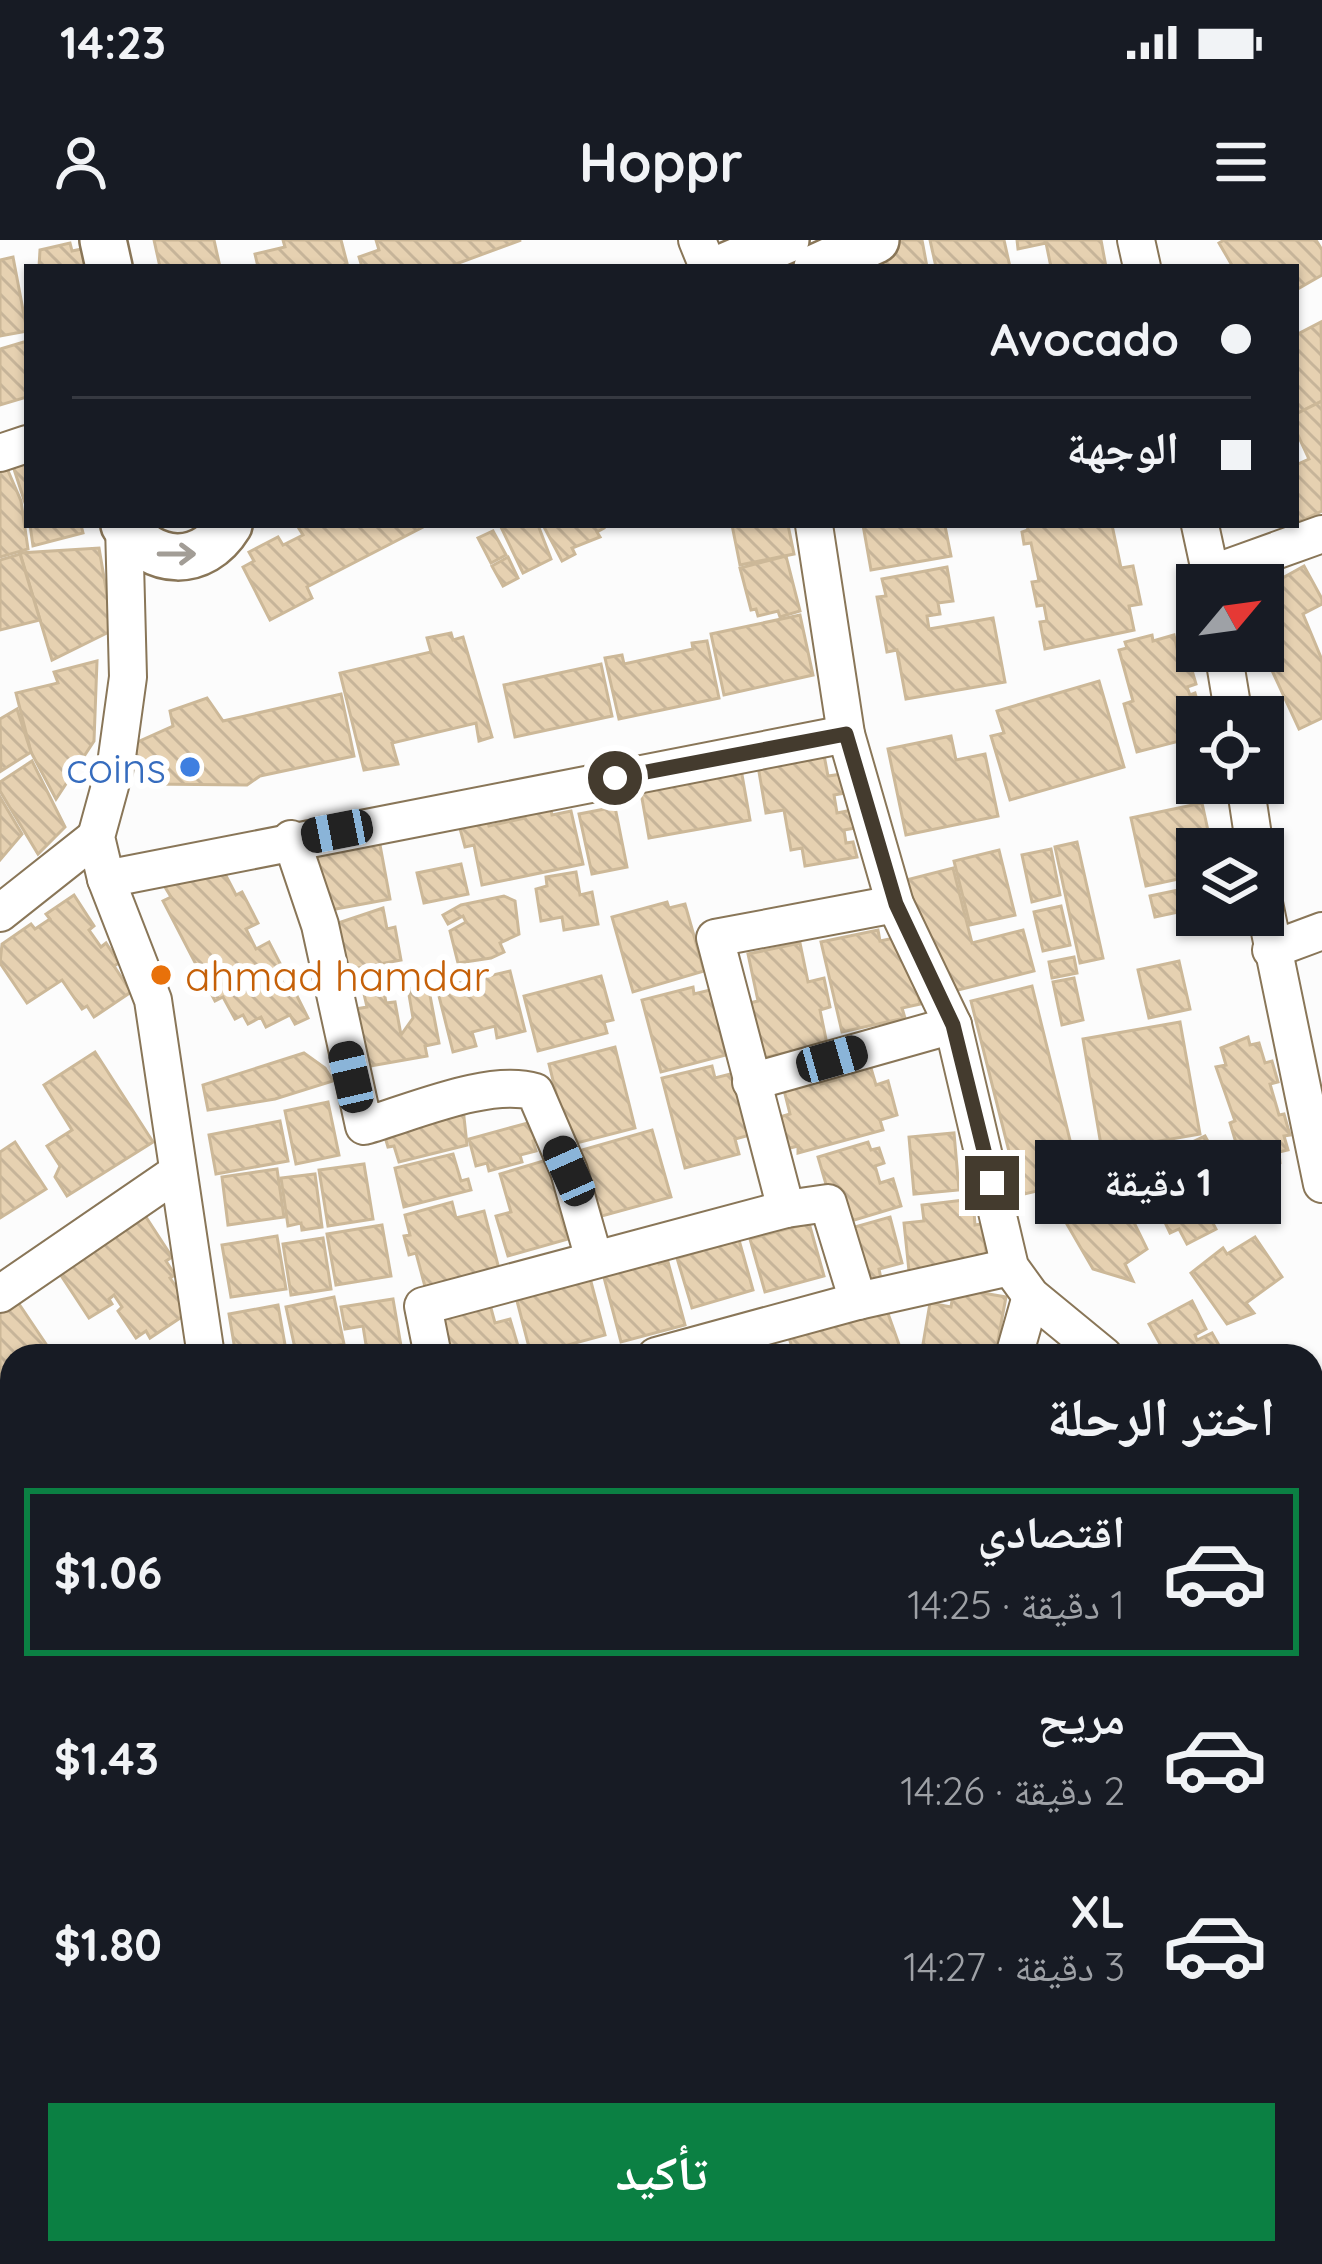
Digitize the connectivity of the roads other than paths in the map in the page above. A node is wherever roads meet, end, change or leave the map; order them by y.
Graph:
1 (786, 240) edge
2 (876, 240) edge
3 (731, 264) edge
4 (824, 264) edge
5 (124, 528) edge
6 (127, 528) edge
7 (229, 528) edge
8 (814, 528) edge
9 (1201, 528) edge
10 (1322, 534) edge
11 (1209, 564) edge
12 (1250, 564) edge
13 (846, 734) junction
14 (96, 837) junction
15 (291, 839) junction
16 (106, 879) junction
17 (896, 904) junction
18 (0, 913) edge
19 (1322, 931) edge
20 (1269, 936) edge
21 (1271, 950) junction
22 (953, 1025) junction
23 (751, 1082) junction
24 (178, 1172) junction
25 (1322, 1184) edge
26 (786, 1209) junction
27 (594, 1258) junction
28 (1020, 1282) junction
29 (0, 1294) edge
30 (858, 1301) junction
31 (204, 1344) edge
32 (431, 1344) edge
33 (700, 1344) edge
34 (1015, 1344) edge
35 (1090, 1344) edge

1 - 3 street
2 - 4 street
5 - 14 street
6 -> 7 street
8 - 13 street
9 - 11 street
10 - 12 street
13 - 15 street
13 - 17 street
14 - 16 street
14 - 18 street
15 - 16 street
15 - 27 street
16 - 24 street
17 - 22 street
17 - 23 street
19 - 21 street
20 - 21 street
21 - 25 street
22 - 23 street
22 - 28 street
23 - 26 street
24 - 29 street
24 - 31 street
26 - 27 street
26 - 30 street
27 - 32 street
28 - 30 street
28 - 34 street
28 - 35 street
30 - 33 street

